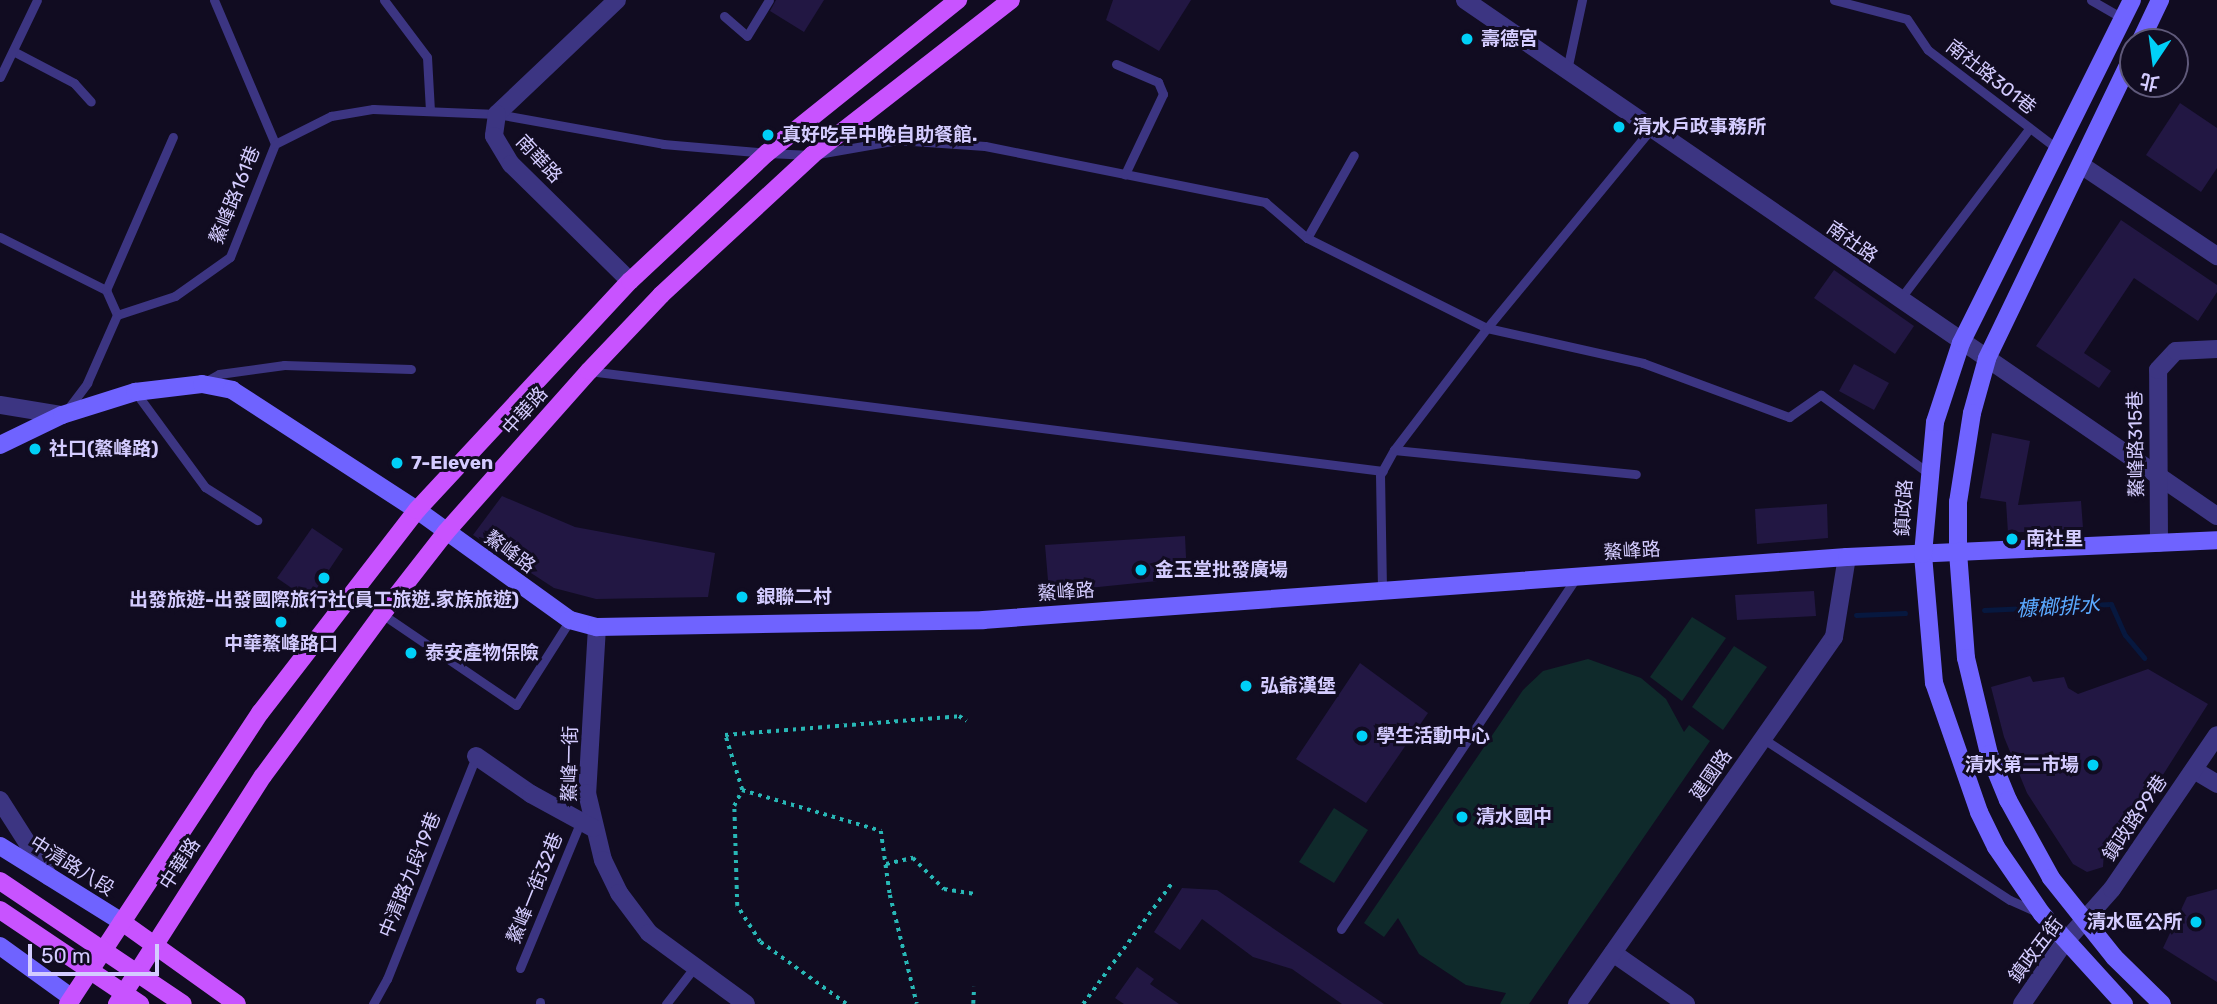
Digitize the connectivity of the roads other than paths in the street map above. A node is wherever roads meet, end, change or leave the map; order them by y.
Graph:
1 (37, 0) edge
2 (384, 0) edge
3 (617, 0) edge
4 (769, 0) edge
5 (958, 0) edge
6 (1012, 0) edge
7 (1465, 0) edge
8 (1582, 0) edge
9 (1834, 0) edge
10 (2091, 0) edge
11 (2132, 0) edge
12 (2160, 0) edge
13 (215, 1) edge
14 (724, 16) dead end
15 (2122, 18) junction
16 (2147, 28) edge
17 (13, 51) junction
18 (1116, 64) dead end
19 (1566, 71) junction
20 (0, 77) edge
21 (2119, 85) edge
22 (91, 102) dead end
23 (430, 111) junction
24 (497, 114) junction
25 (1651, 129) junction
26 (2029, 129) junction
27 (173, 137) dead end
28 (275, 144) junction
29 (2056, 148) junction
30 (767, 153) junction
31 (812, 155) junction
32 (1354, 155) dead end
33 (2081, 165) junction
34 (1125, 174) junction
35 (0, 237) edge
36 (1307, 238) junction
37 (2217, 256) edge
38 (630, 281) junction
39 (106, 290) junction
40 (1899, 300) junction
41 (117, 315) junction
42 (1487, 328) junction
43 (1961, 343) junction
44 (2217, 349) edge
45 (1987, 359) junction
46 (411, 369) dead end
47 (589, 371) junction
48 (202, 384) junction
49 (135, 392) junction
50 (0, 405) edge
51 (62, 415) junction
52 (0, 446) edge
53 (1394, 450) junction
54 (1383, 471) junction
55 (1927, 472) junction
56 (1636, 474) dead end
57 (2158, 475) junction
58 (417, 510) junction
59 (2217, 516) edge
60 (257, 520) dead end
61 (446, 532) junction
62 (2217, 540) edge
63 (2159, 543) junction
64 (1958, 552) junction
65 (1923, 554) junction
66 (1847, 557) junction
67 (1577, 577) junction
68 (1382, 589) junction
69 (382, 614) junction
70 (570, 620) junction
71 (597, 627) junction
72 (2217, 735) edge
73 (1762, 738) junction
74 (476, 756) joint
75 (2194, 769) junction
76 (2217, 784) edge
77 (0, 800) edge
78 (587, 825) junction
79 (0, 846) edge
80 (49, 877) junction
81 (0, 881) edge
82 (0, 910) edge
83 (2042, 914) junction
84 (2084, 921) junction
85 (122, 922) junction
86 (1341, 929) dead end
87 (2064, 943) junction
88 (0, 946) edge
89 (152, 946) junction
90 (1613, 953) junction
91 (520, 968) dead end
92 (693, 969) junction
93 (74, 1002) edge
94 (117, 1004) edge
95 (140, 1004) edge
96 (183, 1004) edge
97 (237, 1004) edge
98 (373, 1004) edge
99 (666, 1004) edge
100 (746, 1004) edge
101 (1577, 1004) edge
102 (1686, 1004) edge
103 (2022, 1004) edge
104 (2124, 1004) edge
105 (2162, 1004) edge

1 - 17 lane
2 - 23 lane
3 - 24 street
4 - 14 lane
5 - 30 main road, 中華路
6 - 31 main road, 中華路
7 - 19 street, 南社路
8 - 19 lane
9 - 26 lane, 南社路301巷
10 - 15 lane
11 - 15 street, 鎮政路
12 - 16 street
13 - 28 lane, 鰲峰路161巷
15 - 29 street, 鎮政路
17 - 20 lane
17 - 22 lane
18 - 34 lane
19 - 25 street, 南社路
21 - 33 street
23 - 24 lane, 鰲峰路161巷
23 - 28 lane, 鰲峰路161巷
24 - 30 lane, 鰲峰路161巷
24 - 38 street, 南華路
25 - 40 street, 南社路
25 - 42 lane
26 - 29 lane, 南社路301巷
26 - 40 lane
27 - 39 lane
28 - 41 lane, 鰲峰路161巷
29 - 43 street, 鎮政路
30 - 31 lane, 鰲峰路161巷
30 - 38 main road, 中華路
31 - 34 lane, 鰲峰路161巷
31 - 47 main road, 中華路
32 - 36 lane
33 - 37 street
33 - 45 street
34 - 36 lane, 鰲峰路161巷
35 - 39 lane
36 - 42 lane, 鰲峰路161巷
38 - 58 main road, 中華路
39 - 41 lane
40 - 43 street, 南社路
41 - 51 lane
42 - 53 lane
42 - 55 lane, 鰲峰路161巷
43 - 45 street, 南社路
43 - 55 street, 鎮政路
44 - 57 street, 鰲峰路315巷
45 - 57 street, 南社路
45 - 64 street
46 - 48 lane
47 - 54 lane
47 - 61 main road, 中華路
48 - 49 street, 鰲峰路
48 - 58 street, 鰲峰路
49 - 51 street, 鰲峰路
49 - 60 lane
50 - 51 street
51 - 52 street, 鰲峰路
53 - 54 lane
53 - 56 lane
54 - 68 lane
55 - 65 street, 鎮政路
57 - 59 street, 南社路
57 - 63 street, 鰲峰路315巷
58 - 61 street, 鰲峰路
58 - 85 main road, 中華路
61 - 69 main road, 中華路
61 - 70 street, 鰲峰路
62 - 63 street, 鰲峰路
63 - 64 street, 鰲峰路
64 - 65 street, 鰲峰路
64 - 84 street
65 - 66 street, 鰲峰路
65 - 83 street, 鎮政路
66 - 67 street, 鰲峰路
66 - 73 street, 建國路
67 - 68 street, 鰲峰路
67 - 86 lane
68 - 71 street, 鰲峰路
69 - 70 lane
69 - 89 main road, 中華路
70 - 71 street, 鰲峰路
71 - 78 street, 鰲峰一街
72 - 75 street, 鎮政路99巷
73 - 83 lane
73 - 90 street, 建國路
74 - 78 street
74 - 98 lane, 中清路九段19巷
75 - 76 street
75 - 84 street, 鎮政路99巷
77 - 80 street
78 - 91 lane, 鰲峰一街32巷
78 - 92 street, 鰲峰一街
79 - 80 street, 中清路八段
80 - 85 street, 中清路八段
81 - 96 main road, bridge
82 - 95 main road, bridge
83 - 87 street, 鎮政路
84 - 87 street, 鎮政五街
84 - 105 street
85 - 89 main road
85 - 93 main road, 中華路
87 - 103 street, 鎮政五街
87 - 104 street, 鎮政路
88 - 93 street
89 - 94 main road, 中華路
89 - 97 main road
90 - 101 street, 建國路
90 - 102 street
92 - 99 lane
92 - 100 street, 鰲峰一街

